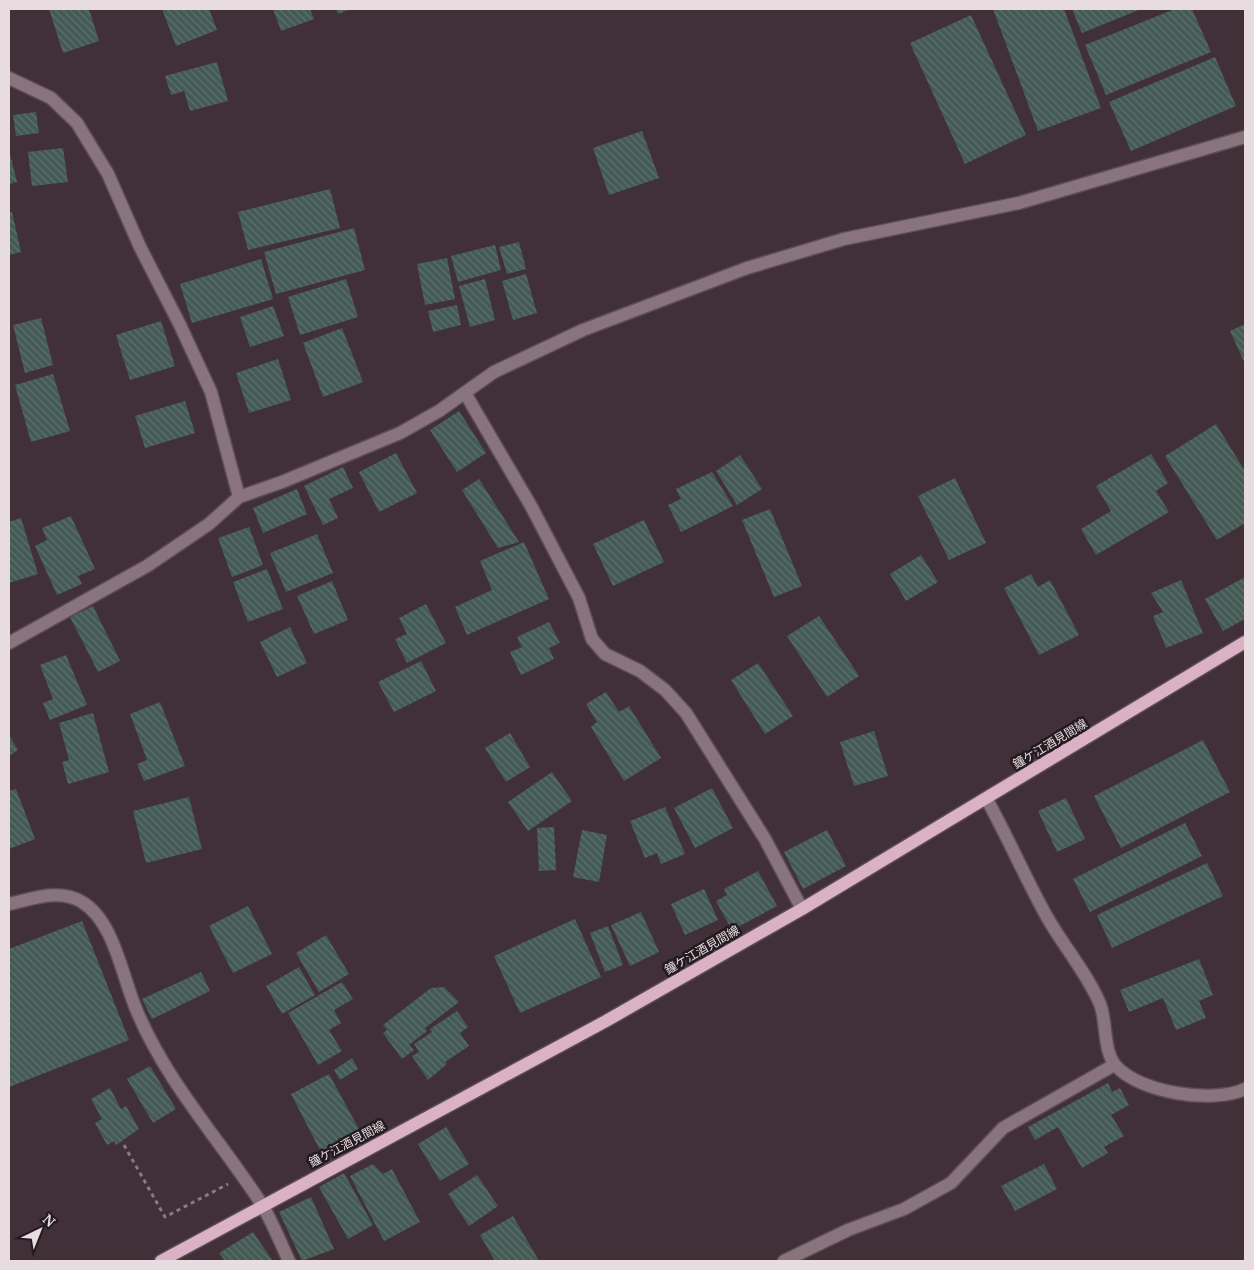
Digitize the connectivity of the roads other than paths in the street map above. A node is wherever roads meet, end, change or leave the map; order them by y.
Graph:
1 (9, 78) edge
2 (1245, 137) edge
3 (465, 393) junction
4 (239, 497) junction
5 (9, 642) edge
6 (1245, 642) edge
7 (986, 798) junction
8 (9, 904) edge
9 (802, 909) junction
10 (1114, 1065) junction
11 (1245, 1089) edge
12 (262, 1205) junction
13 (161, 1261) edge
14 (289, 1261) edge
15 (784, 1261) edge

1 - 4 street
2 - 3 street
3 - 4 street
3 - 9 street
4 - 5 street
6 - 7 main road, 鐘ケ江酒見間線
7 - 9 main road, 鐘ケ江酒見間線
7 - 10 street
8 - 12 street
9 - 12 main road, 鐘ケ江酒見間線
10 - 11 street
10 - 15 street
12 - 13 main road, 鐘ケ江酒見間線
12 - 14 street

